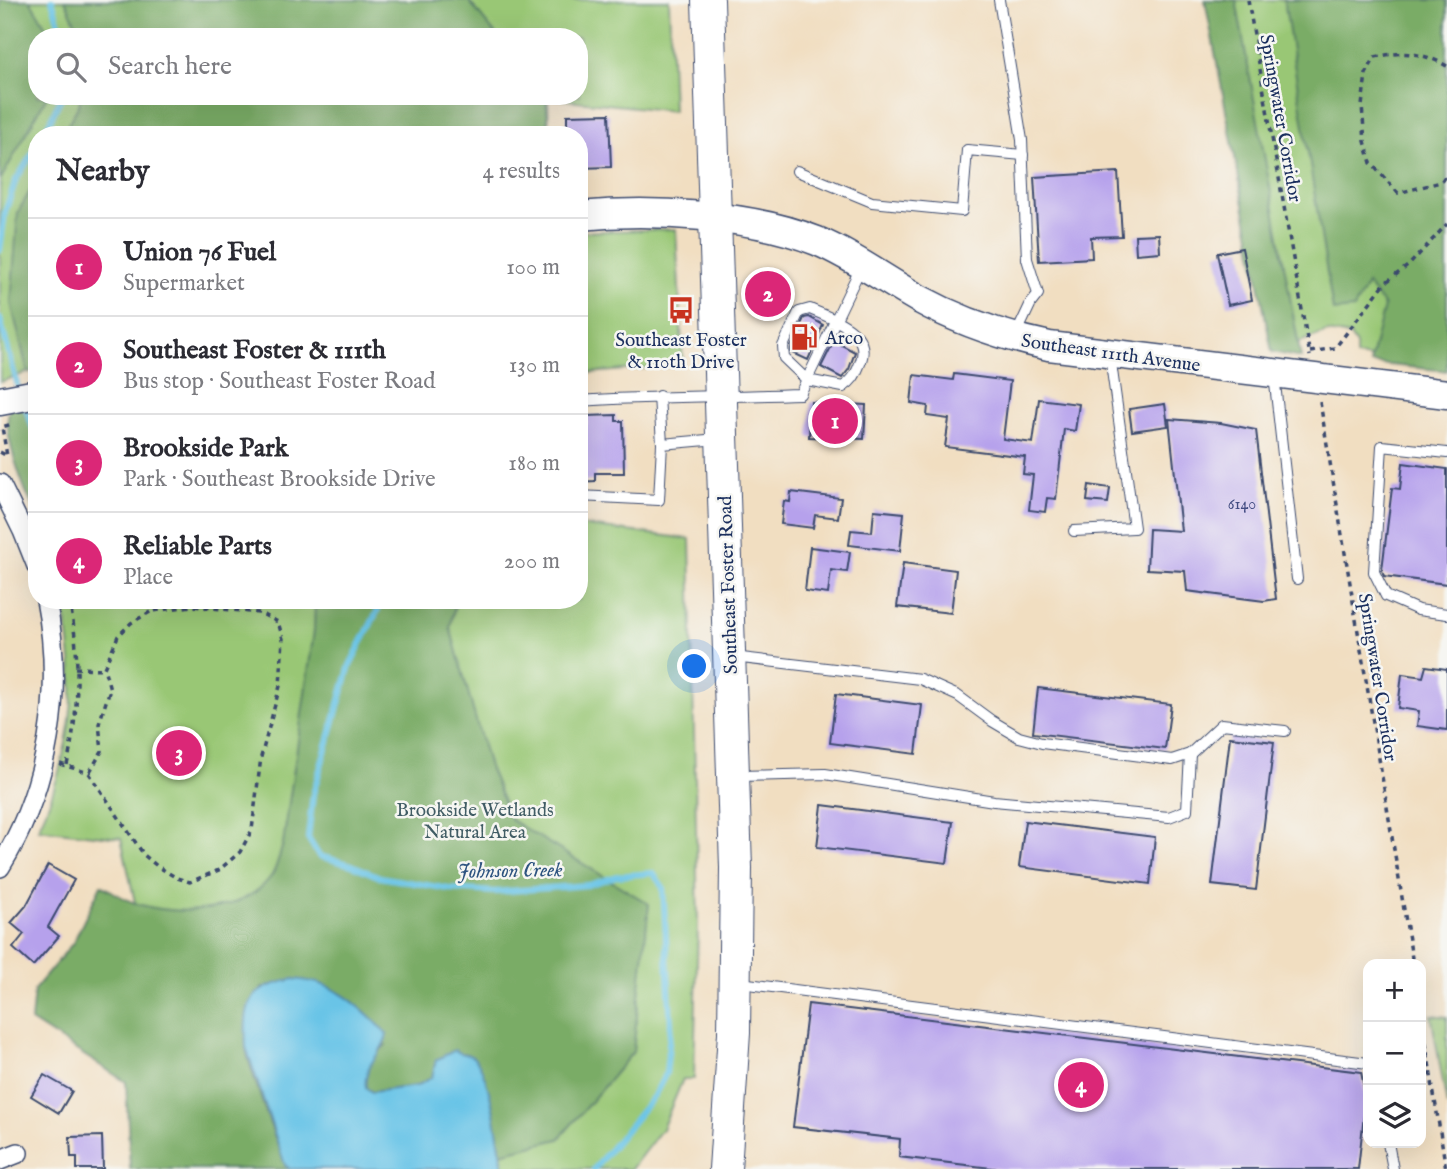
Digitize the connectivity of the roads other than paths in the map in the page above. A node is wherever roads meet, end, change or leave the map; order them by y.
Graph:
1 (708, 0) edge
2 (999, 0) edge
3 (1023, 155) junction
4 (797, 171) dead end
5 (588, 216) edge
6 (715, 219) junction
7 (862, 265) junction
8 (835, 320) junction
9 (1015, 338) junction
10 (1110, 355) junction
11 (1274, 374) junction
12 (807, 380) junction
13 (1447, 394) edge
14 (659, 396) junction
15 (28, 398) edge
16 (721, 398) junction
17 (588, 400) edge
18 (6, 408) edge
19 (722, 439) junction
20 (662, 444) junction
21 (1447, 453) edge
22 (0, 484) edge
23 (588, 496) edge
24 (1074, 531) dead end
25 (28, 543) edge
26 (1297, 579) dead end
27 (47, 609) edge
28 (1447, 614) edge
29 (729, 656) junction
30 (1285, 731) dead end
31 (1190, 754) junction
32 (733, 776) junction
33 (0, 867) edge
34 (736, 983) junction
35 (1363, 1062) edge
36 (1389, 1148) edge
37 (724, 1169) edge
38 (1393, 1169) edge

1 - 6 main road, Southeast Foster Road
2 - 3 lane
3 - 4 lane
3 - 9 lane
5 - 6 street, Southeast 111th Avenue
6 - 7 street, Southeast 111th Avenue
6 - 16 main road, Southeast Foster Road
7 - 8 lane
7 - 9 street, Southeast 111th Avenue
8 - 12 lane
8 - 12 lane
8 - 12 lane
9 - 10 street, Southeast 111th Avenue
10 - 11 street, Southeast 111th Avenue
10 - 24 lane
11 - 13 street, Southeast 111th Avenue
11 - 26 lane
12 - 16 lane
14 - 16 lane
14 - 17 lane
14 - 20 lane
15 - 18 street
16 - 19 main road, Southeast Foster Road
19 - 20 lane
19 - 29 main road, Southeast Foster Road
20 - 23 lane
21 - 28 lane
22 - 25 street
27 - 33 street
29 - 31 lane
29 - 32 main road, Southeast Foster Road
30 - 31 lane
31 - 32 lane
32 - 34 main road, Southeast Foster Road
34 - 35 lane
34 - 37 main road, Southeast Foster Road
36 - 38 lane

